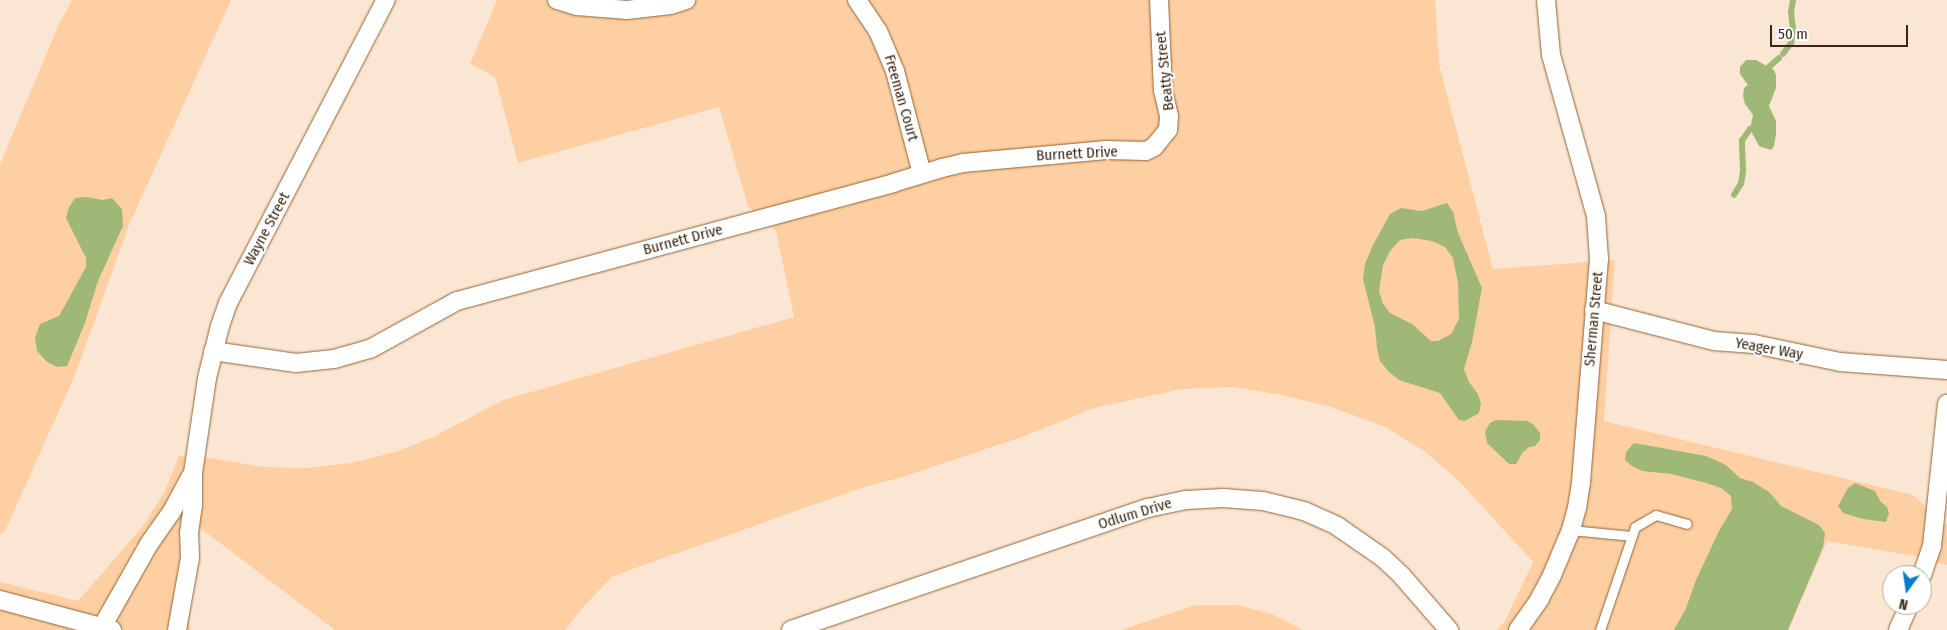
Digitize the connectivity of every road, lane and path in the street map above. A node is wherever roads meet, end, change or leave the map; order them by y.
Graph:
1 (386, 0) edge
2 (557, 0) edge
3 (686, 0) edge
4 (857, 0) edge
5 (1159, 0) edge
6 (1546, 0) edge
7 (1161, 140) joint
8 (922, 174) junction
9 (1594, 310) junction
10 (213, 352) junction
11 (1947, 370) edge
12 (1947, 404) edge
13 (193, 473) junction
14 (1686, 524) dead end
15 (1571, 530) junction
16 (1632, 536) junction
17 (1939, 548) edge
18 (1928, 565) edge
19 (0, 600) edge
20 (1905, 615) edge
21 (66, 624) edge
22 (107, 628) edge
23 (177, 630) edge
24 (791, 630) edge
25 (1449, 630) edge
26 (1518, 630) edge
27 (1600, 630) edge
28 (1898, 630) edge

1 - 10 street, Wayne Street
2 - 3 street
4 - 8 street, Freeman Court
5 - 7 street, Beatty Street
6 - 9 street, Sherman Street
7 - 8 street, Burnett Drive
8 - 10 street, Burnett Drive
9 - 11 street, Yeager Way
9 - 15 street, Sherman Street
10 - 13 street, Wayne Street
12 - 17 street
13 - 22 street, Wayne Street
13 - 23 street, Wayne Street
14 - 16 lane
15 - 16 lane
15 - 26 street, Sherman Street
16 - 27 lane
17 - 18 street
19 - 21 street
20 - 28 street
21 - 22 street
24 - 25 street, Odlum Drive

